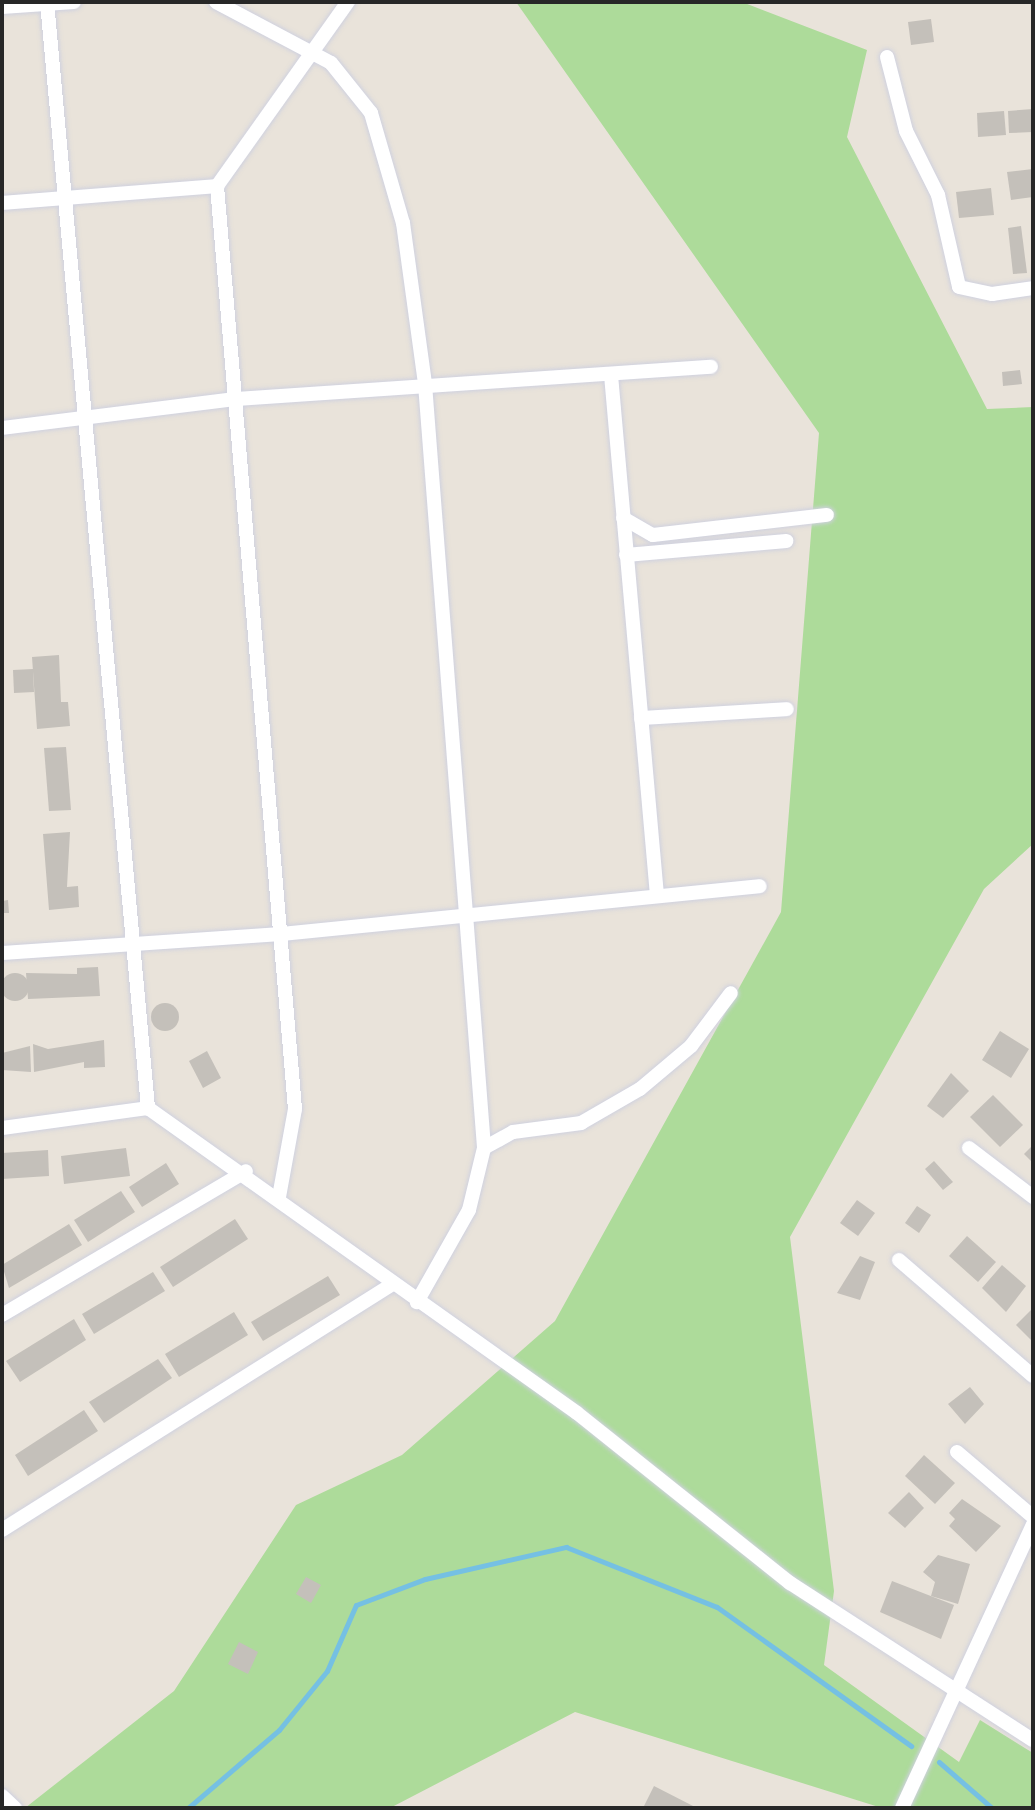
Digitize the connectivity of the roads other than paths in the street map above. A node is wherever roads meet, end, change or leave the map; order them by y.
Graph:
1 (74, 2) edge
2 (216, 2) edge
3 (348, 2) edge
4 (47, 4) edge
5 (2, 7) edge
6 (313, 53) junction
7 (887, 57) dead end
8 (217, 186) junction
9 (65, 199) junction
10 (2, 203) edge
11 (1033, 288) edge
12 (711, 367) dead end
13 (611, 375) junction
14 (425, 384) junction
15 (236, 399) junction
16 (89, 419) junction
17 (2, 428) edge
18 (827, 515) dead end
19 (623, 518) junction
20 (786, 541) dead end
21 (626, 555) junction
22 (787, 709) dead end
23 (641, 718) junction
24 (760, 886) dead end
25 (657, 896) junction
26 (469, 917) junction
27 (281, 934) junction
28 (131, 942) junction
29 (2, 953) edge
30 (731, 993) dead end
31 (148, 1108) junction
32 (2, 1128) edge
33 (484, 1148) junction
34 (969, 1148) dead end
35 (246, 1171) junction
36 (279, 1197) junction
37 (1033, 1197) edge
38 (899, 1260) dead end
39 (391, 1285) junction
40 (417, 1302) junction
41 (2, 1315) edge
42 (1033, 1376) edge
43 (957, 1452) dead end
44 (1033, 1517) edge
45 (1033, 1525) edge
46 (2, 1530) edge
47 (957, 1692) junction
48 (1033, 1740) edge
49 (2, 1796) edge
50 (15, 1808) edge
51 (902, 1808) edge

1 - 4 street
2 - 6 street
3 - 6 street
4 - 5 street
4 - 9 street
6 - 8 street
6 - 14 street
7 - 11 street
8 - 9 street
8 - 15 street
9 - 10 street
9 - 16 street
12 - 13 street
13 - 14 street
13 - 19 street
14 - 15 street
14 - 26 street
15 - 16 street
15 - 27 street
16 - 17 street
16 - 28 street
18 - 19 street
19 - 21 street
20 - 21 street
21 - 23 street
22 - 23 street
23 - 25 street
24 - 25 street
25 - 26 street
26 - 27 street
26 - 33 street
27 - 28 street
27 - 36 street
28 - 29 street
28 - 31 street
30 - 33 street
31 - 32 street
31 - 35 street
33 - 40 street
34 - 37 street
35 - 36 street
35 - 41 street
36 - 39 street
38 - 42 street
39 - 40 street
39 - 46 street
40 - 47 street
43 - 44 street
45 - 47 street
47 - 48 street
47 - 51 street
49 - 50 street

